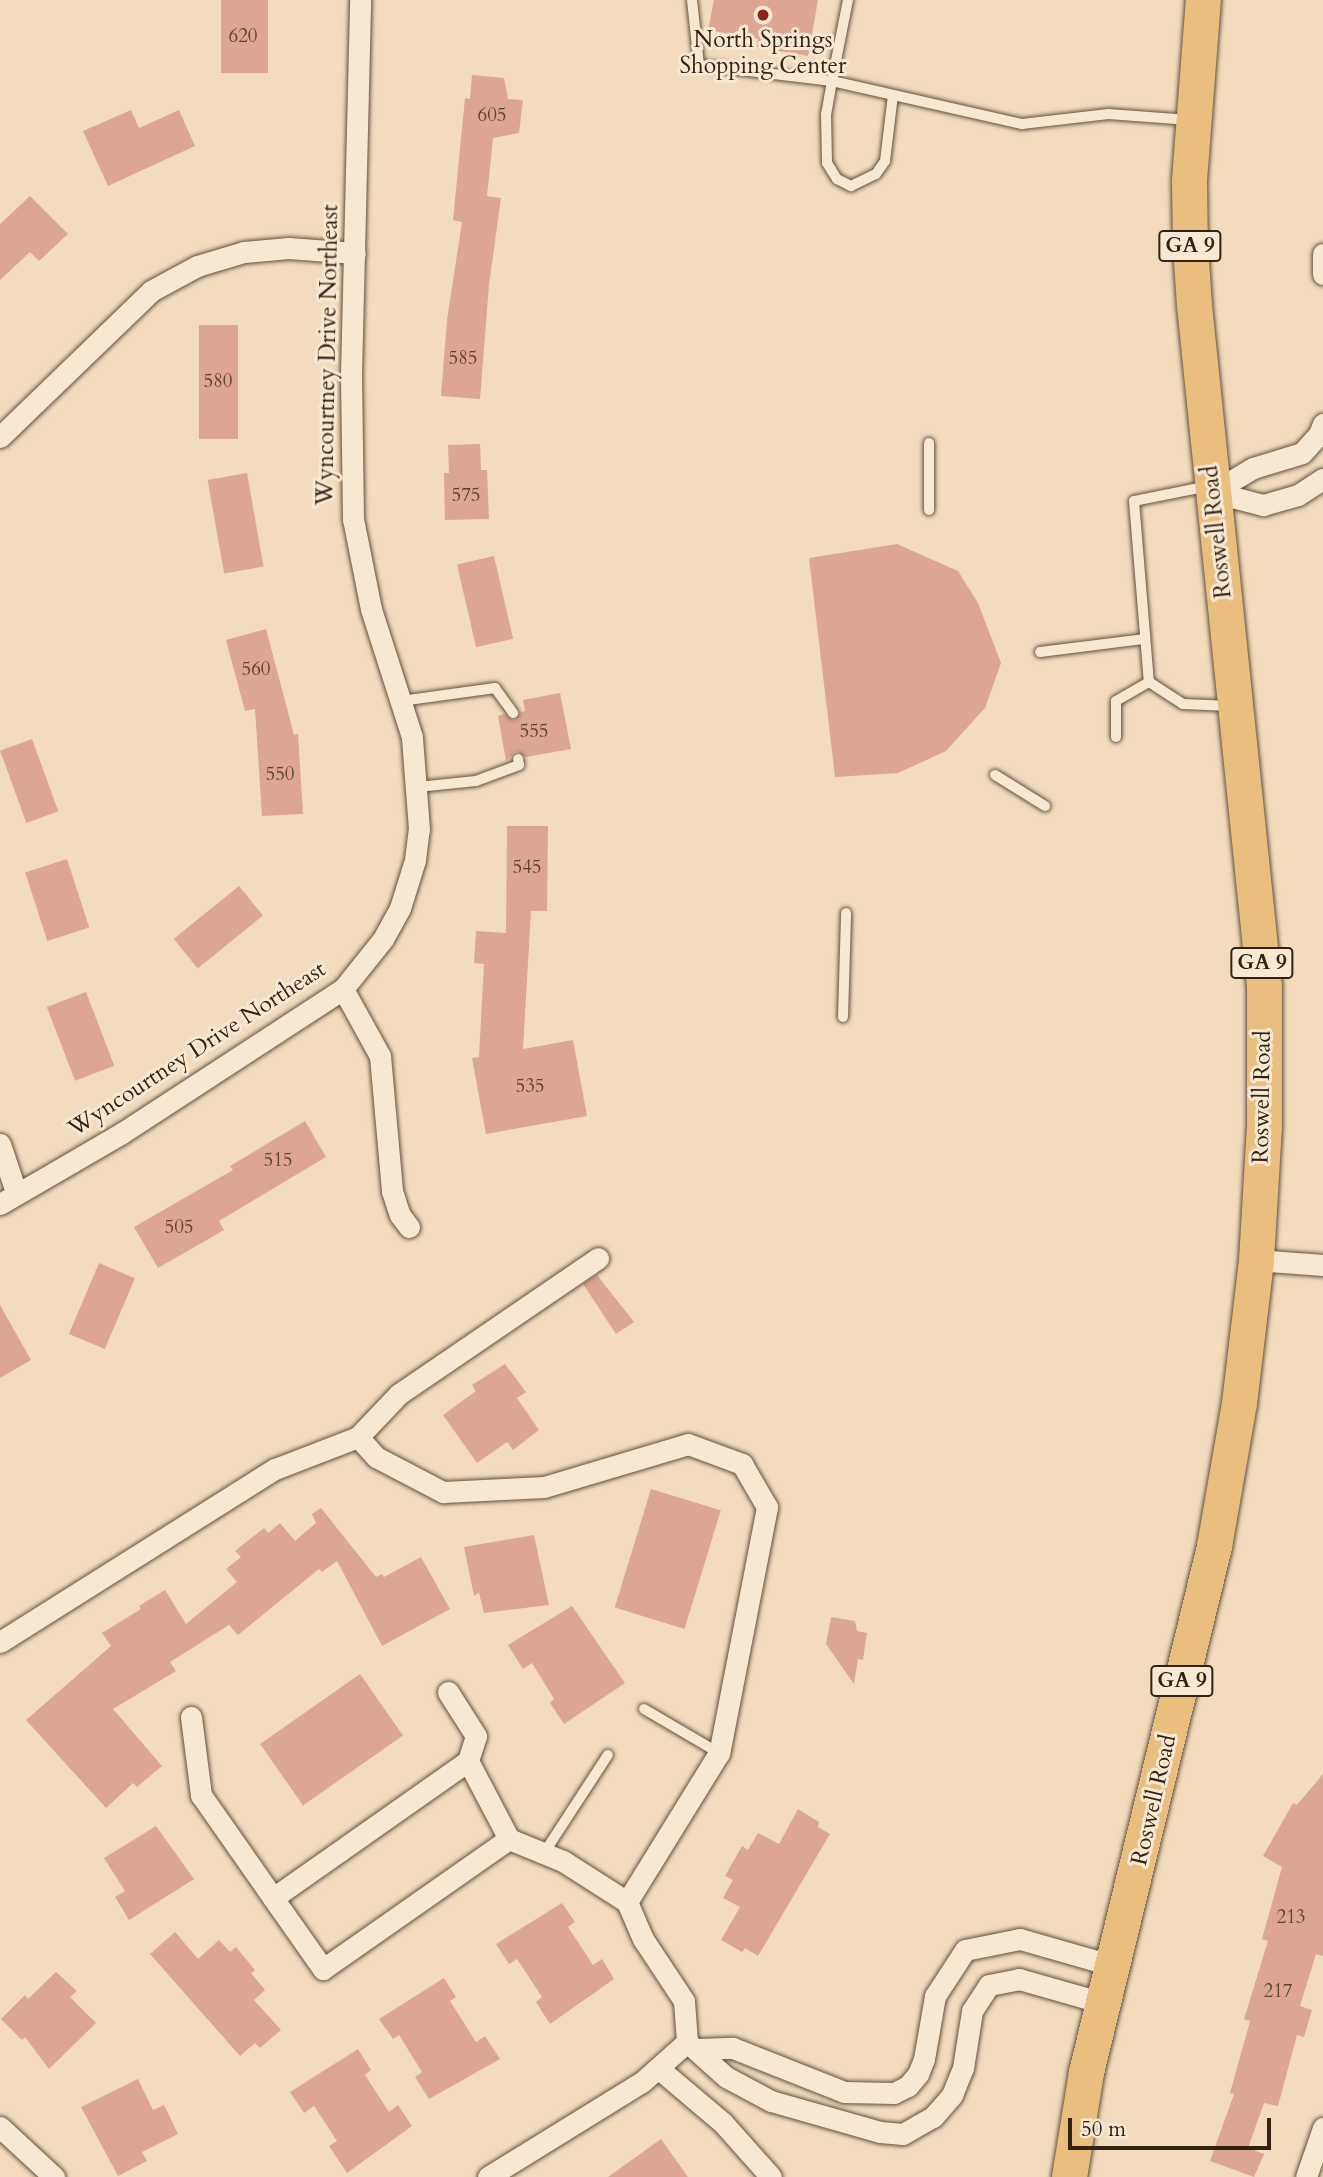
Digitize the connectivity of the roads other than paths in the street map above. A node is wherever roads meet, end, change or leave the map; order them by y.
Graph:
1 (360, 0) edge
2 (692, 0) edge
3 (848, 0) edge
4 (1203, 0) edge
5 (832, 82) junction
6 (893, 95) junction
7 (1193, 120) junction
8 (355, 253) junction
9 (1323, 254) edge
10 (1323, 274) edge
11 (1323, 424) edge
12 (0, 436) edge
13 (929, 443) dead end
14 (1323, 479) edge
15 (1212, 489) junction
16 (929, 510) dead end
17 (1145, 639) junction
18 (1040, 652) dead end
19 (1149, 682) junction
20 (401, 701) junction
21 (1236, 706) junction
22 (513, 713) dead end
23 (1116, 737) dead end
24 (518, 759) dead end
25 (995, 775) dead end
26 (418, 787) junction
27 (1045, 806) dead end
28 (846, 913) dead end
29 (343, 989) junction
30 (843, 1017) dead end
31 (0, 1144) edge
32 (8, 1198) edge
33 (409, 1227) dead end
34 (597, 1258) dead end
35 (1256, 1260) junction
36 (1323, 1265) edge
37 (358, 1437) junction
38 (0, 1642) edge
39 (448, 1692) dead end
40 (644, 1709) dead end
41 (191, 1717) dead end
42 (719, 1753) junction
43 (608, 1755) dead end
44 (468, 1761) junction
45 (509, 1839) junction
46 (544, 1853) junction
47 (272, 1898) junction
48 (627, 1902) junction
49 (1114, 1966) junction
50 (1103, 2004) junction
51 (693, 2046) junction
52 (658, 2068) junction
53 (0, 2127) edge
54 (1323, 2128) edge
55 (54, 2177) edge
56 (488, 2177) edge
57 (771, 2177) edge
58 (1069, 2177) edge
59 (1306, 2177) edge

1 - 8 street, Wyncourtney Drive Northeast
2 - 5 lane
3 - 5 lane
4 - 7 main road, Roswell Road / GA 9
5 - 6 lane
5 - 6 lane
6 - 7 lane
7 - 15 main road, Roswell Road / GA 9
8 - 12 street
8 - 20 street, Wyncourtney Drive Northeast
9 - 10 street
11 - 15 street
13 - 16 lane
14 - 15 street
15 - 17 lane
15 - 21 main road, Roswell Road / GA 9
17 - 18 lane
17 - 19 lane
19 - 21 lane
19 - 23 lane
20 - 22 lane
20 - 26 street, Wyncourtney Drive Northeast
21 - 35 main road, Roswell Road / GA 9
24 - 26 lane
25 - 27 lane
26 - 29 street, Wyncourtney Drive Northeast
28 - 30 lane
29 - 32 street, Wyncourtney Drive Northeast
29 - 33 street
31 - 32 street
34 - 37 street
35 - 36 street
35 - 49 main road, Roswell Road / GA 9
37 - 38 street
37 - 42 street
39 - 44 street
40 - 42 lane
41 - 47 street
42 - 48 street
43 - 46 lane
44 - 45 street
44 - 47 street
45 - 46 street
45 - 47 street
46 - 48 street
48 - 51 street
49 - 50 main road, Roswell Road / GA 9
49 - 51 street
50 - 51 street
50 - 58 main road, Roswell Road / GA 9
51 - 52 street
52 - 56 street
52 - 57 street
53 - 55 street
54 - 59 street

